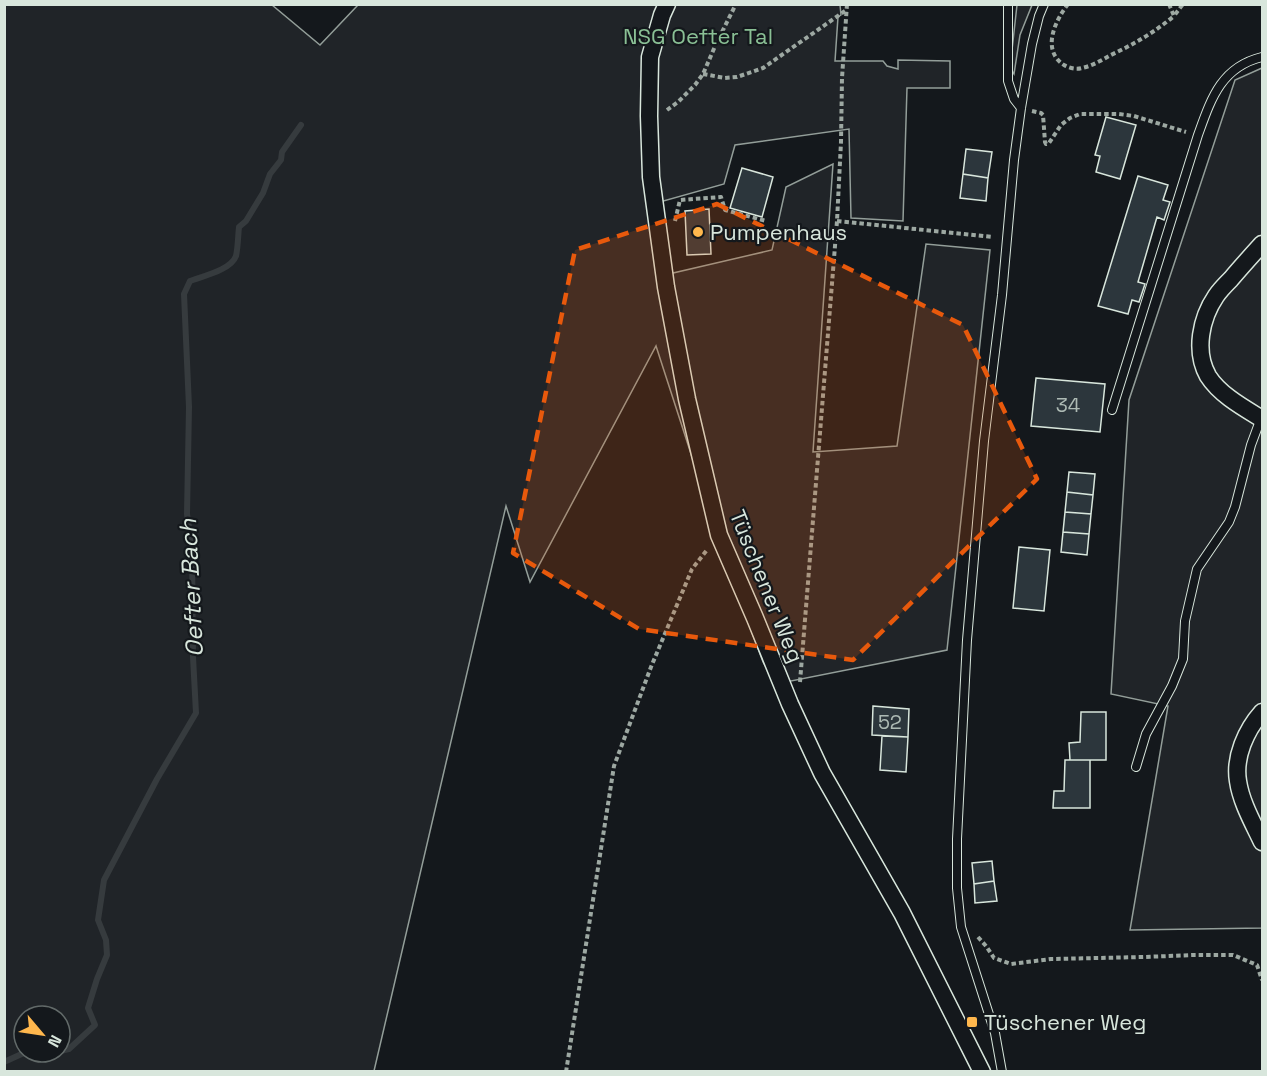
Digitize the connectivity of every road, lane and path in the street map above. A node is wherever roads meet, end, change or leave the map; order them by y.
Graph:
1 (667, 4) edge
2 (736, 4) edge
3 (847, 4) edge
4 (1008, 4) edge
5 (1044, 4) edge
6 (1068, 4) edge
7 (1169, 4) edge
8 (1183, 4) edge
9 (845, 11) junction
10 (1174, 16) junction
11 (1263, 57) edge
12 (703, 74) junction
13 (1021, 108) junction
14 (1032, 111) dead end
15 (649, 116) junction
16 (1198, 135) junction
17 (680, 200) dead end
18 (766, 221) dead end
19 (837, 221) junction
20 (993, 237) dead end
21 (1263, 244) edge
22 (1112, 410) dead end
23 (1262, 419) edge
24 (719, 535) junction
25 (790, 704) junction
26 (1263, 712) edge
27 (1136, 766) dead end
28 (1263, 842) edge
29 (963, 935) junction
30 (1263, 980) edge
31 (566, 1071) edge
32 (982, 1071) edge
33 (1002, 1071) edge

1 - 15 street, Tüschener Weg
2 - 12 path
3 - 9 path
4 - 13 lane
5 - 13 lane
6 - 10 path
7 - 10 path
8 - 10 path
9 - 12 path
9 - 19 path
11 - 16 lane
12 - 15 path
13 - 29 lane
14 - 16 path
15 - 24 street, Tüschener Weg
16 - 22 lane
17 - 18 path
19 - 20 path
19 - 25 path
21 - 23 street
23 - 27 lane
24 - 25 street, Tüschener Weg
24 - 31 path
25 - 32 street, Tüschener Weg
26 - 28 street
29 - 30 path
29 - 33 lane

